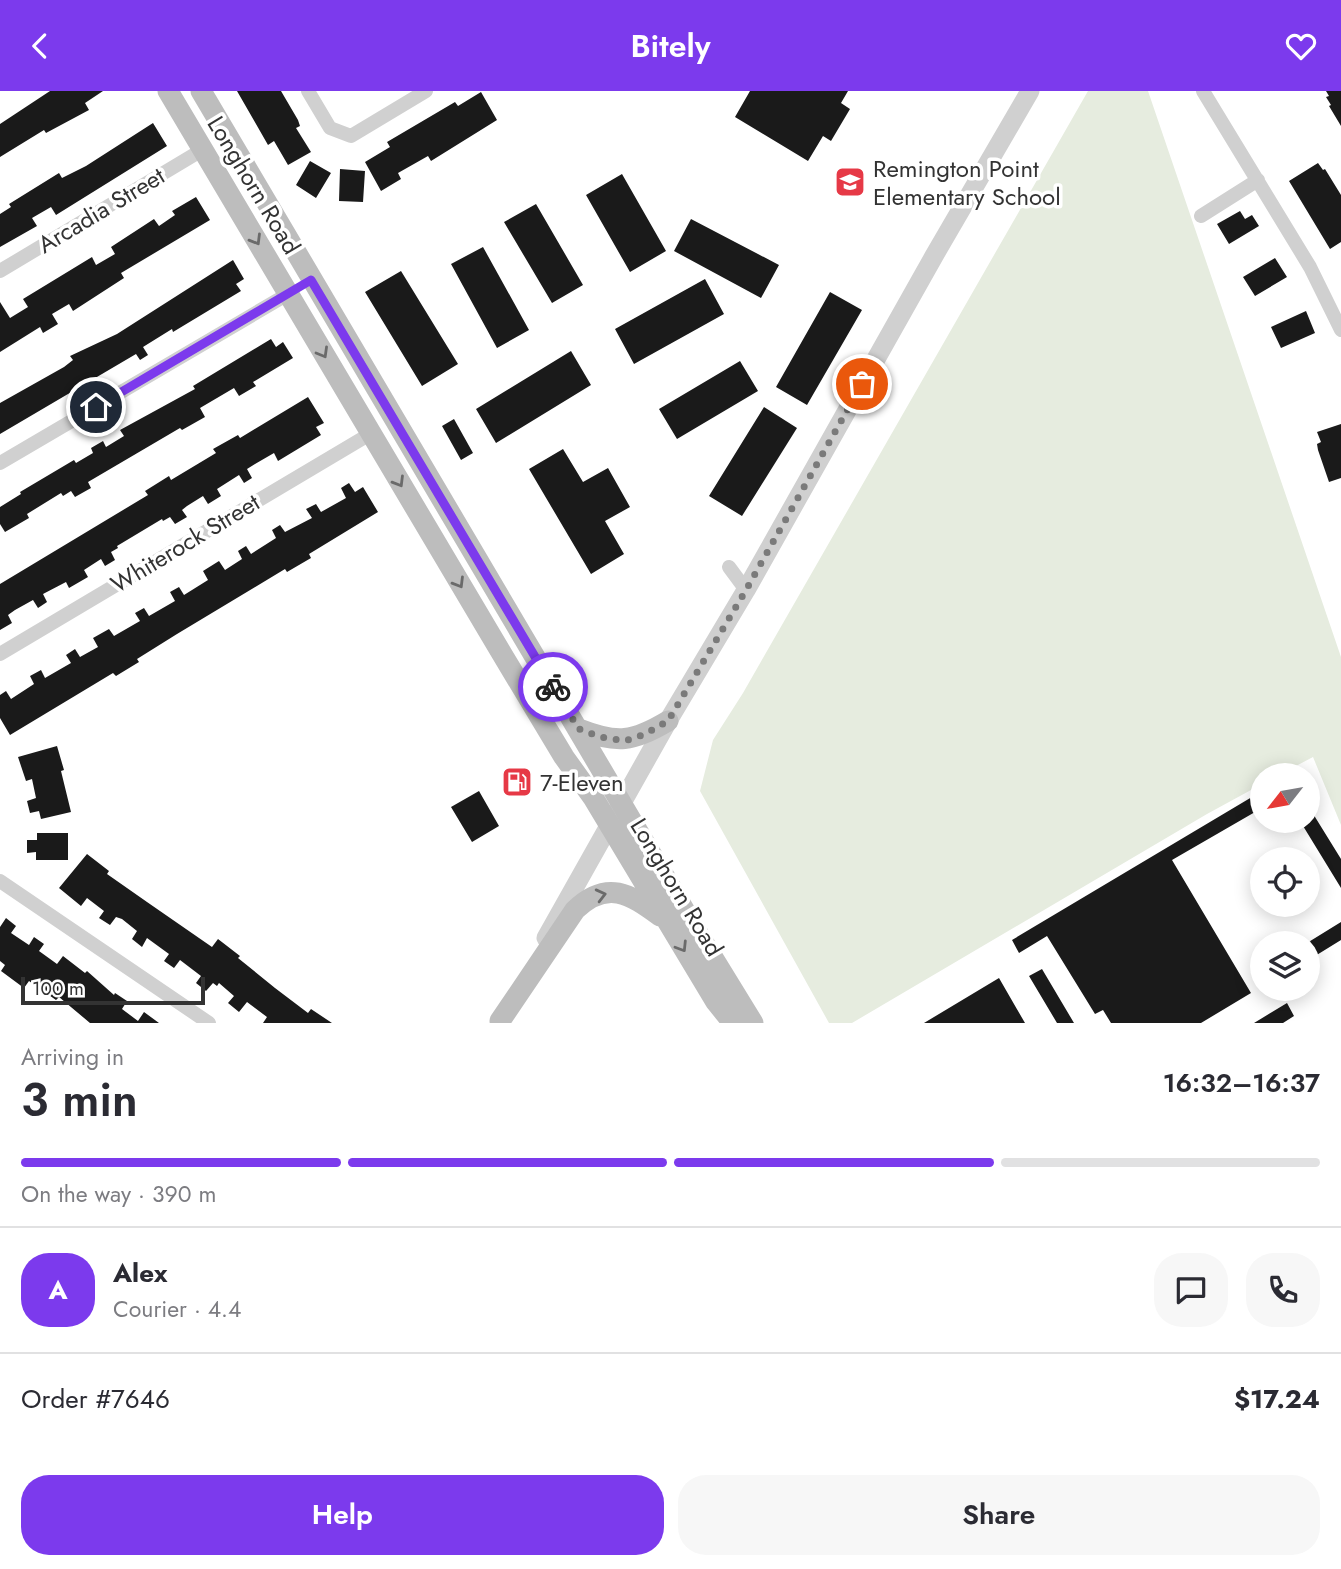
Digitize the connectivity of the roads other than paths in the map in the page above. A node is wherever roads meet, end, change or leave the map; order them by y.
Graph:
1 (168, 91) edge
2 (201, 91) edge
3 (308, 91) edge
4 (426, 91) edge
5 (1030, 91) edge
6 (1203, 91) edge
7 (202, 150) junction
8 (1258, 180) junction
9 (1201, 216) dead end
10 (0, 271) edge
11 (311, 280) junction
12 (288, 294) junction
13 (1341, 330) edge
14 (370, 434) junction
15 (0, 463) edge
16 (448, 511) junction
17 (424, 524) junction
18 (729, 567) dead end
19 (746, 590) junction
20 (0, 653) edge
21 (668, 721) junction
22 (579, 729) junction
23 (622, 803) junction
24 (609, 825) junction
25 (0, 881) edge
26 (665, 920) junction
27 (499, 1022) edge
28 (209, 1023) edge
29 (733, 1023) edge
30 (754, 1023) edge

1 - 7 main road, Longhorn Road
2 - 11 main road, Longhorn Road
3 - 4 street
5 - 19 street
6 - 8 street
7 - 10 street, Arcadia Street
7 -> 12 main road, Longhorn Road
8 - 9 street
8 - 13 street
11 - 12 main road
11 - 16 main road, Longhorn Road
12 -> 14 main road, Longhorn Road
12 - 15 street
14 -> 17 main road, Longhorn Road
14 - 20 street, Whiterock Street
16 - 17 main road
16 - 22 main road, Longhorn Road
17 -> 24 main road, Longhorn Road
18 - 19 street
19 - 21 street
21 - 22 main road
21 - 23 street
22 - 23 main road, Longhorn Road
23 - 24 street
23 - 30 main road, Longhorn Road
24 - 26 main road, Longhorn Road
24 - 27 street
25 - 28 street
27 -> 26 main road
26 -> 29 main road, Longhorn Road

